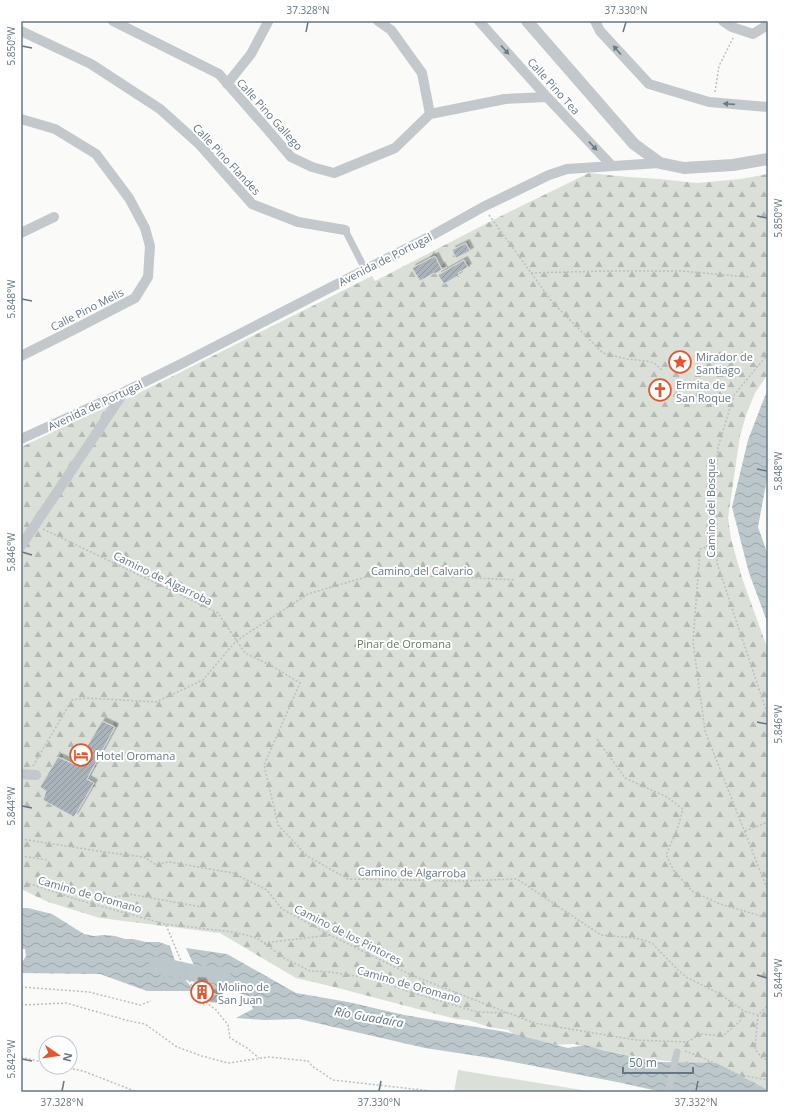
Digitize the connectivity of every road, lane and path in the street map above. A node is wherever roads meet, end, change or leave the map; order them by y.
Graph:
1 (113, 21) edge
2 (267, 21) edge
3 (378, 21) edge
4 (479, 21) edge
5 (527, 21) edge
6 (595, 21) edge
7 (723, 21) edge
8 (768, 21) edge
9 (737, 29) junction
10 (21, 31) edge
11 (227, 84) junction
12 (547, 97) junction
13 (714, 103) junction
14 (768, 107) edge
15 (430, 114) junction
16 (21, 119) edge
17 (768, 159) edge
18 (660, 163) junction
19 (612, 166) junction
20 (483, 207) junction
21 (54, 217) dead end
22 (345, 230) joint
23 (21, 233) edge
24 (365, 269) junction
25 (531, 273) junction
26 (748, 277) dead end
27 (768, 354) edge
28 (21, 356) edge
29 (662, 370) dead end
30 (124, 392) junction
31 (21, 439) edge
32 (35, 525) junction
33 (717, 544) junction
34 (21, 546) edge
35 (515, 580) dead end
36 (236, 641) junction
37 (768, 716) edge
38 (597, 739) dead end
39 (28, 774) edge
40 (768, 822) edge
41 (745, 832) junction
42 (21, 839) edge
43 (21, 856) edge
44 (48, 860) dead end
45 (21, 885) edge
46 (768, 891) edge
47 (90, 902) junction
48 (202, 907) dead end
49 (768, 918) edge
50 (165, 924) junction
51 (330, 934) junction
52 (264, 943) junction
53 (21, 987) edge
54 (151, 1001) dead end
55 (21, 1005) edge
56 (768, 1005) edge
57 (744, 1012) junction
58 (509, 1014) junction
59 (758, 1015) junction
60 (680, 1051) joint
61 (21, 1057) edge
62 (259, 1058) junction
63 (768, 1060) edge
64 (38, 1061) edge
65 (78, 1070) edge
66 (768, 1080) edge
67 (137, 1092) edge
68 (440, 1092) edge
69 (668, 1092) edge

1 - 11 street, Calle Pino Gallego
2 - 11 street
3 - 15 street
4 -> 12 street, Calle Pino Tea
5 - 18 street
13 -> 6 street
7 - 9 street
8 - 9 street
9 - 13 path
10 - 22 street, Calle Pino Flandes
11 - 15 street, Calle Pino Gallego
12 - 15 street
12 -> 19 street, Calle Pino Tea
14 -> 13 street
16 - 28 street, Calle Pino Melis
17 - 18 street, Avenida de Portugal
18 - 19 street, Avenida de Portugal
19 - 20 street, Avenida de Portugal
20 - 24 street, Avenida de Portugal
20 - 25 path
21 - 23 street
22 - 24 street
24 - 30 street, Avenida de Portugal
25 - 26 path
25 - 29 path
27 - 33 path, Camino del Bosque
30 - 31 street, Avenida de Portugal
30 - 32 street
32 - 34 street
32 - 36 path, Camino de Algarroba
33 - 37 path, Camino del Bosque
33 - 41 path
35 - 36 path, Camino del Calvario
36 - 39 path, Camino del Calvario
36 - 57 path, Camino de Algarroba
38 - 49 path
40 - 41 path
41 - 46 path
42 - 51 path, Camino de los Pintores
43 - 44 path
45 - 47 path, Camino de Oromano
47 - 48 path
47 - 50 path, Camino de Oromano
50 - 52 path, Camino de Oromano
50 - 62 path
51 - 52 path
51 - 58 path, Camino de los Pintores
52 - 58 path, Camino de Oromano
53 - 54 path
55 - 62 path
56 - 59 path
57 - 58 path, Camino de Oromano
57 - 59 path, Camino de Algarroba
59 - 63 path
60 - 66 path
60 - 69 street
61 - 64 path
62 - 68 path
65 - 67 path

